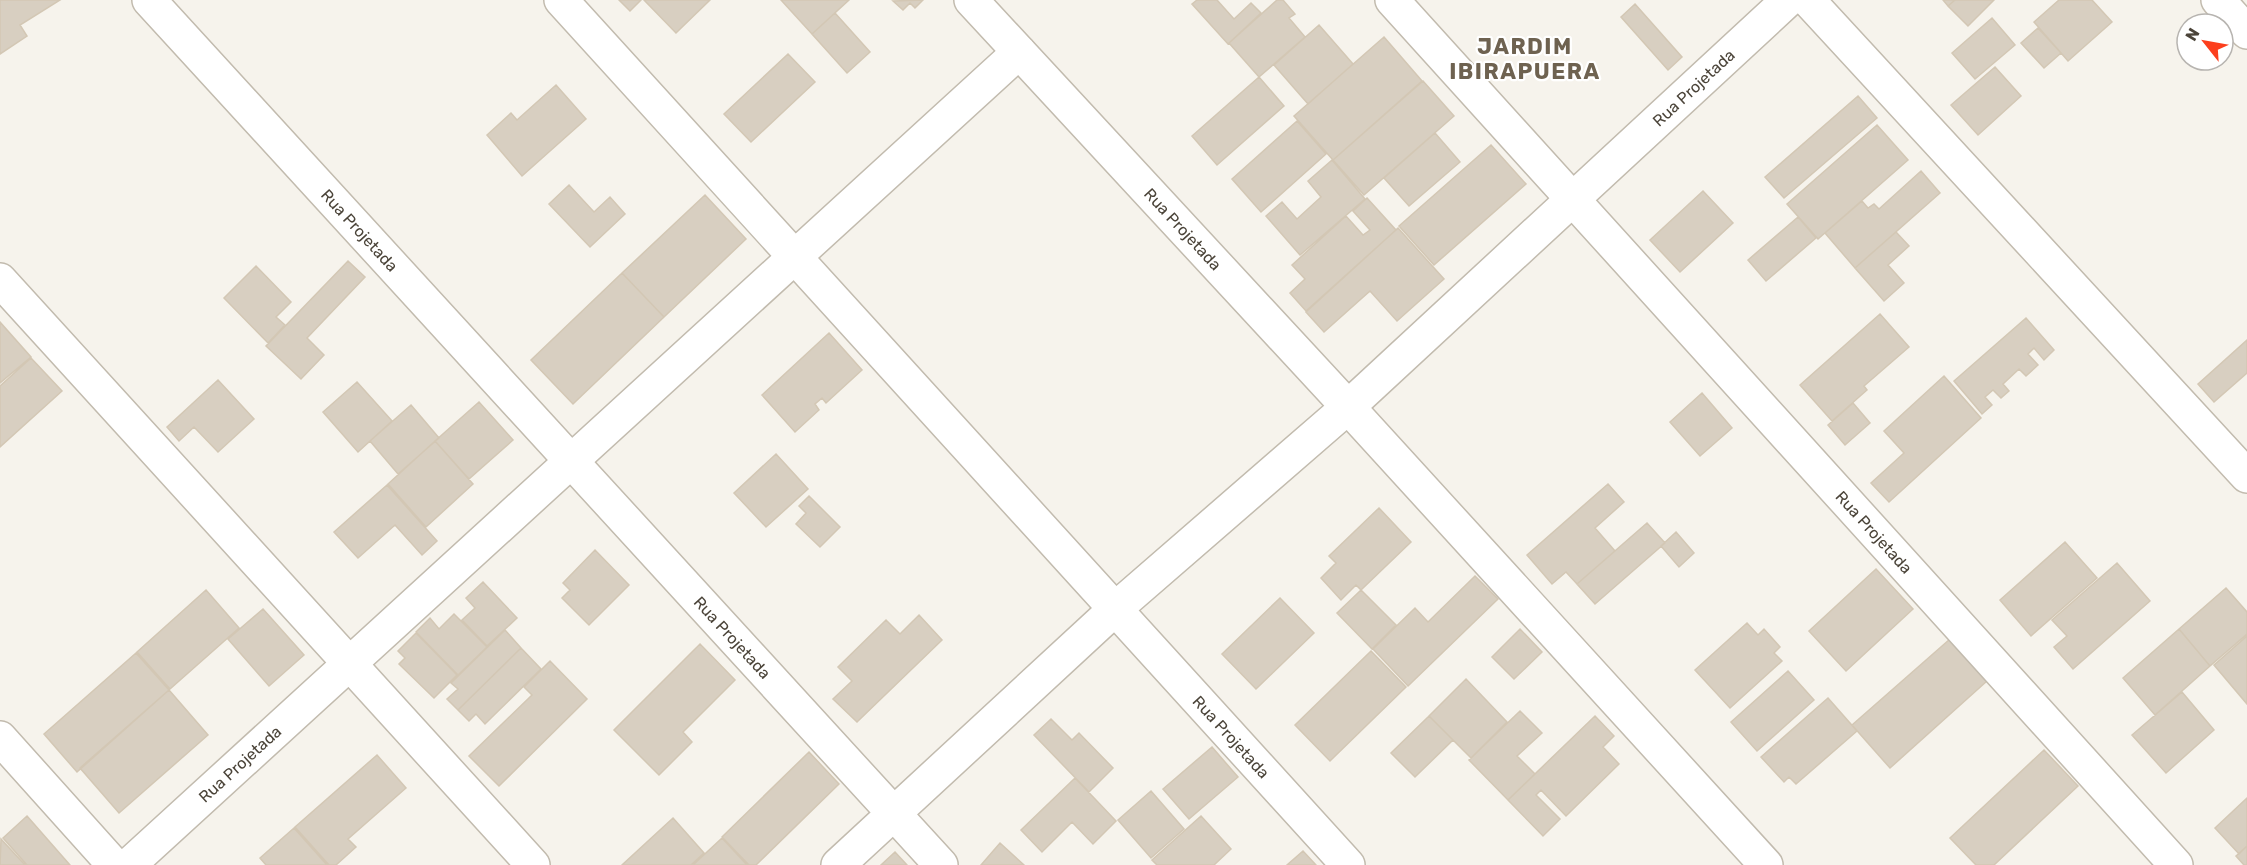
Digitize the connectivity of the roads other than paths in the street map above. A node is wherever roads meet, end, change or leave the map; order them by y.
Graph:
1 (149, 0) edge
2 (561, 0) edge
3 (971, 0) edge
4 (1392, 0) edge
5 (1788, 0) edge
6 (1808, 0) edge
7 (2218, 0) edge
8 (2247, 32) edge
9 (1019, 52) junction
10 (1572, 200) junction
11 (794, 258) junction
12 (0, 280) edge
13 (1348, 407) junction
14 (570, 462) junction
15 (2247, 476) edge
16 (1114, 610) junction
17 (350, 663) junction
18 (0, 738) edge
19 (894, 814) junction
20 (114, 865) edge
21 (129, 865) edge
22 (533, 865) edge
23 (838, 865) edge
24 (941, 865) edge
25 (1348, 865) edge
26 (1766, 865) edge
27 (2176, 865) edge

1 - 14 street, Rua Projetada
2 - 11 street, Rua Projetada
3 - 9 street, Rua Projetada
4 - 10 street, Rua Projetada
5 - 10 street, Rua Projetada
6 - 15 street
7 - 8 street
9 - 11 street, Rua Projetada
9 - 13 street, Rua Projetada
10 - 13 street, Rua Projetada
10 - 27 street, Rua Projetada
11 - 14 street, Rua Projetada
11 - 16 street, Rua Projetada
12 - 17 street
13 - 16 street, Rua Projetada
13 - 26 street, Rua Projetada
14 - 17 street, Rua Projetada
14 - 19 street, Rua Projetada
16 - 19 street, Rua Projetada
16 - 25 street, Rua Projetada
17 - 21 street, Rua Projetada
17 - 22 street
18 - 20 street
19 - 23 street, Rua Projetada
19 - 24 street, Rua Projetada

